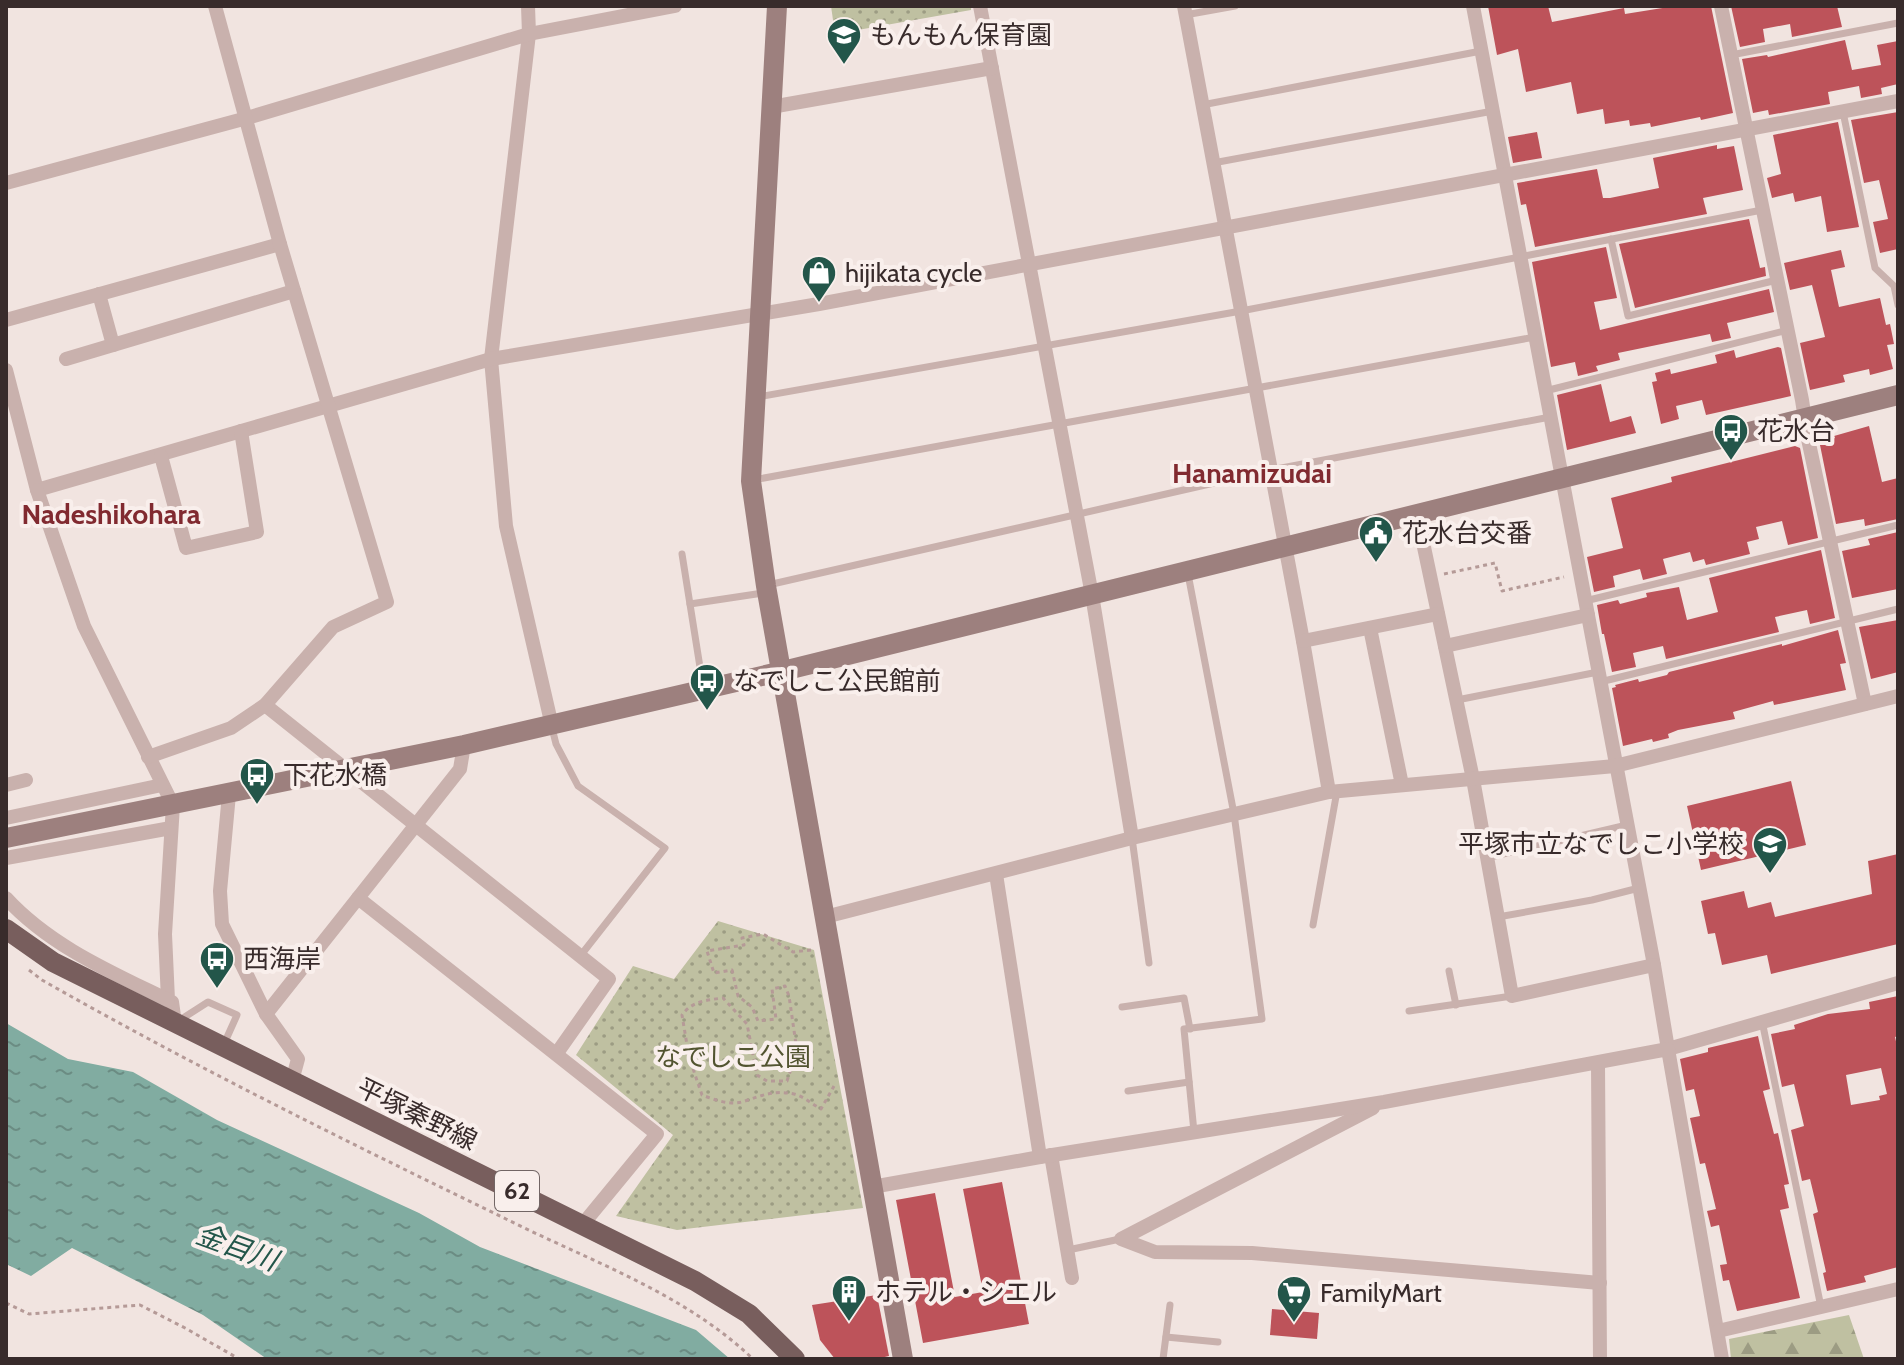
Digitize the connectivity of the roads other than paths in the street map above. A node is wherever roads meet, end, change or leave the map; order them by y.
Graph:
1 (215, 6) edge
2 (528, 6) edge
3 (675, 6) edge
4 (777, 6) edge
5 (980, 6) edge
6 (1235, 6) edge
7 (1473, 6) edge
8 (1721, 6) edge
9 (1184, 10) edge
10 (1898, 23) edge
11 (529, 34) junction
12 (1481, 51) junction
13 (1731, 55) junction
14 (992, 68) junction
15 (1898, 101) edge
16 (1202, 105) junction
17 (771, 107) junction
18 (1493, 111) junction
19 (1843, 112) junction
20 (247, 118) junction
21 (1745, 130) junction
22 (1213, 163) junction
23 (1504, 175) junction
24 (6, 183) edge
25 (1762, 210) junction
26 (1225, 226) junction
27 (1611, 239) junction
28 (280, 244) junction
29 (1520, 256) junction
30 (1029, 264) junction
31 (1777, 280) junction
32 (294, 291) junction
33 (99, 294) junction
34 (1898, 305) edge
35 (1241, 311) junction
36 (760, 314) junction
37 (6, 320) edge
38 (1788, 329) junction
39 (1535, 337) junction
40 (113, 345) junction
41 (1045, 346) junction
42 (66, 359) dead end
43 (491, 359) junction
44 (6, 370) edge
45 (1256, 389) junction
46 (1545, 391) junction
47 (1898, 395) edge
48 (754, 397) junction
49 (328, 404) junction
50 (1550, 417) junction
51 (1805, 418) junction
52 (1060, 425) junction
53 (241, 431) junction
54 (161, 456) junction
55 (1271, 470) junction
56 (1562, 480) junction
57 (751, 481) junction
58 (37, 490) junction
59 (1417, 514) junction
60 (1077, 515) junction
61 (1898, 525) edge
62 (1830, 542) junction
63 (1285, 548) junction
64 (682, 554) dead end
65 (1187, 571) junction
66 (767, 589) junction
67 (1092, 595) junction
68 (690, 604) junction
69 (1586, 608) junction
70 (1898, 609) edge
71 (1438, 614) junction
72 (1846, 621) junction
73 (1370, 628) junction
74 (1303, 641) junction
75 (1445, 646) junction
76 (783, 671) junction
77 (1599, 677) junction
78 (704, 690) junction
79 (1898, 696) edge
80 (1457, 700) junction
81 (1865, 704) junction
82 (265, 705) junction
83 (552, 726) junction
84 (464, 745) junction
85 (148, 757) junction
86 (1615, 766) junction
87 (346, 769) junction
88 (1473, 779) junction
89 (26, 780) dead end
90 (6, 785) edge
91 (162, 785) junction
92 (1402, 785) junction
93 (1333, 792) junction
94 (229, 794) junction
95 (173, 805) junction
96 (1234, 814) junction
97 (6, 818) edge
98 (1627, 825) junction
99 (418, 826) junction
100 (171, 828) junction
101 (6, 838) edge
102 (1132, 838) junction
103 (6, 858) edge
104 (1486, 858) junction
105 (996, 874) junction
106 (1639, 888) junction
107 (6, 898) edge
108 (358, 898) junction
109 (825, 917) junction
110 (1498, 917) junction
111 (1313, 925) dead end
112 (6, 929) edge
113 (580, 955) junction
114 (1149, 963) dead end
115 (1654, 965) junction
116 (1449, 971) dead end
117 (1898, 983) edge
118 (1512, 996) junction
119 (168, 1000) junction
120 (1456, 1005) junction
121 (1122, 1007) dead end
122 (1409, 1011) dead end
123 (266, 1014) junction
124 (1762, 1021) junction
125 (175, 1023) junction
126 (1190, 1029) junction
127 (223, 1047) junction
128 (1668, 1049) junction
129 (557, 1053) junction
130 (1598, 1064) junction
131 (292, 1081) junction
132 (1189, 1082) junction
133 (1128, 1091) dead end
134 (1384, 1102) junction
135 (1194, 1132) junction
136 (1046, 1156) junction
137 (872, 1187) junction
138 (583, 1224) junction
139 (1121, 1239) junction
140 (1068, 1250) junction
141 (1072, 1278) dead end
142 (1600, 1283) junction
143 (1898, 1289) edge
144 (1170, 1305) dead end
145 (1821, 1307) junction
146 (1718, 1331) junction
147 (1166, 1337) junction
148 (1218, 1342) dead end
149 (795, 1359) edge
150 (903, 1359) edge
151 (1163, 1359) edge
152 (1600, 1359) edge
153 (1722, 1359) edge

1 - 20 street
2 - 11 street
3 - 11 street
4 - 17 street
5 - 14 street
6 - 9 lane
7 - 12 street
8 - 13 street
9 - 16 street
10 - 13 lane
11 - 20 street
11 - 43 street
12 - 16 lane
12 - 18 street
13 - 21 street
14 - 17 street
14 - 30 street
15 - 19 street
16 - 22 street
17 - 36 street
18 - 22 lane
18 - 23 street
19 - 21 street
19 - 34 lane
20 - 24 street
20 - 28 street
21 - 23 street
21 - 25 street
22 - 26 street
23 - 26 street
23 - 29 street
25 - 27 lane
25 - 31 street
26 - 30 street
26 - 35 street
27 - 29 lane
27 - 31 lane
28 - 32 street
28 - 33 street
29 - 35 lane
29 - 39 street
30 - 36 street
30 - 41 street
31 - 38 street
32 - 40 street
32 - 49 street
33 - 37 street
33 - 40 street
35 - 41 lane
35 - 45 street
36 - 43 street
36 - 48 street
38 - 46 lane
38 - 51 street
39 - 45 lane
39 - 46 street
40 - 42 street
41 - 48 lane
41 - 52 street
43 - 49 street
43 - 83 street
44 - 58 street
45 - 52 lane
45 - 55 street
46 - 50 street
47 - 51 street
48 - 57 street
49 - 53 street
49 - 82 street
50 - 55 lane
50 - 56 street
51 - 56 street
51 - 62 street
52 - 57 lane
52 - 60 street
53 - 54 street
53 - 54 street
54 - 58 street
55 - 60 lane
55 - 63 street
56 - 59 street
56 - 69 street
57 - 66 street
58 - 85 street
59 - 63 street
59 - 71 street
60 - 66 lane
60 - 67 street
61 - 62 lane
62 - 69 lane
62 - 72 street
63 - 65 street
63 - 74 street
64 - 68 lane
65 - 67 street
65 - 96 lane
66 - 68 lane
66 - 76 street
67 - 76 street
67 - 102 street
68 - 78 lane
69 - 75 street
69 - 77 street
70 - 72 lane
71 - 73 street
71 - 75 street
72 - 77 lane
72 - 81 street
73 - 74 street
73 - 92 street
74 - 93 street
75 - 80 street
76 - 78 street
76 - 109 street
77 - 80 lane
77 - 86 street
78 - 83 street
79 - 81 street
80 - 88 street
81 - 86 street
82 - 85 street
82 - 87 street
83 - 84 street
83 - 113 lane
84 - 87 street
84 - 99 street
85 - 91 street
86 - 88 street
86 - 98 street
87 - 94 street
87 - 99 street
88 - 92 street
88 - 104 street
89 - 90 street
91 - 95 street
91 - 97 street
92 - 93 street
93 - 96 street
93 - 111 lane
94 - 95 street
94 - 123 street
95 - 100 street
95 - 101 street
96 - 102 street
96 - 126 lane
98 - 104 lane
98 - 106 street
99 - 108 street
99 - 113 street
100 - 103 street
100 - 119 street
102 - 105 street
102 - 114 lane
104 - 110 street
105 - 109 street
105 - 136 street
106 - 110 lane
106 - 115 street
107 - 119 street
108 - 123 street
108 - 129 street
109 - 137 street
110 - 118 street
112 - 125 main road, 平塚秦野線 / 62
113 - 129 street
115 - 118 street
115 - 128 street
116 - 120 lane
117 - 124 street
118 - 120 lane
119 - 125 street
120 - 122 lane
121 - 126 lane
123 - 131 street
124 - 128 street
124 - 145 lane
125 - 127 main road, 平塚秦野線 / 62
125 - 127 lane
126 - 132 lane
127 - 131 main road, 平塚秦野線 / 62
128 - 130 street
128 - 146 street
129 - 138 street
130 - 134 street
130 - 142 street
131 - 138 main road, 平塚秦野線 / 62
132 - 133 lane
132 - 135 lane
134 - 135 street
134 - 139 street
135 - 136 street
136 - 137 street
136 - 140 street
137 - 150 street
138 - 149 main road, 平塚秦野線 / 62
139 - 140 lane
139 - 142 street
140 - 141 street
142 - 152 street
143 - 145 street
144 - 147 lane
145 - 146 street
146 - 153 street
147 - 148 lane
147 - 151 lane

